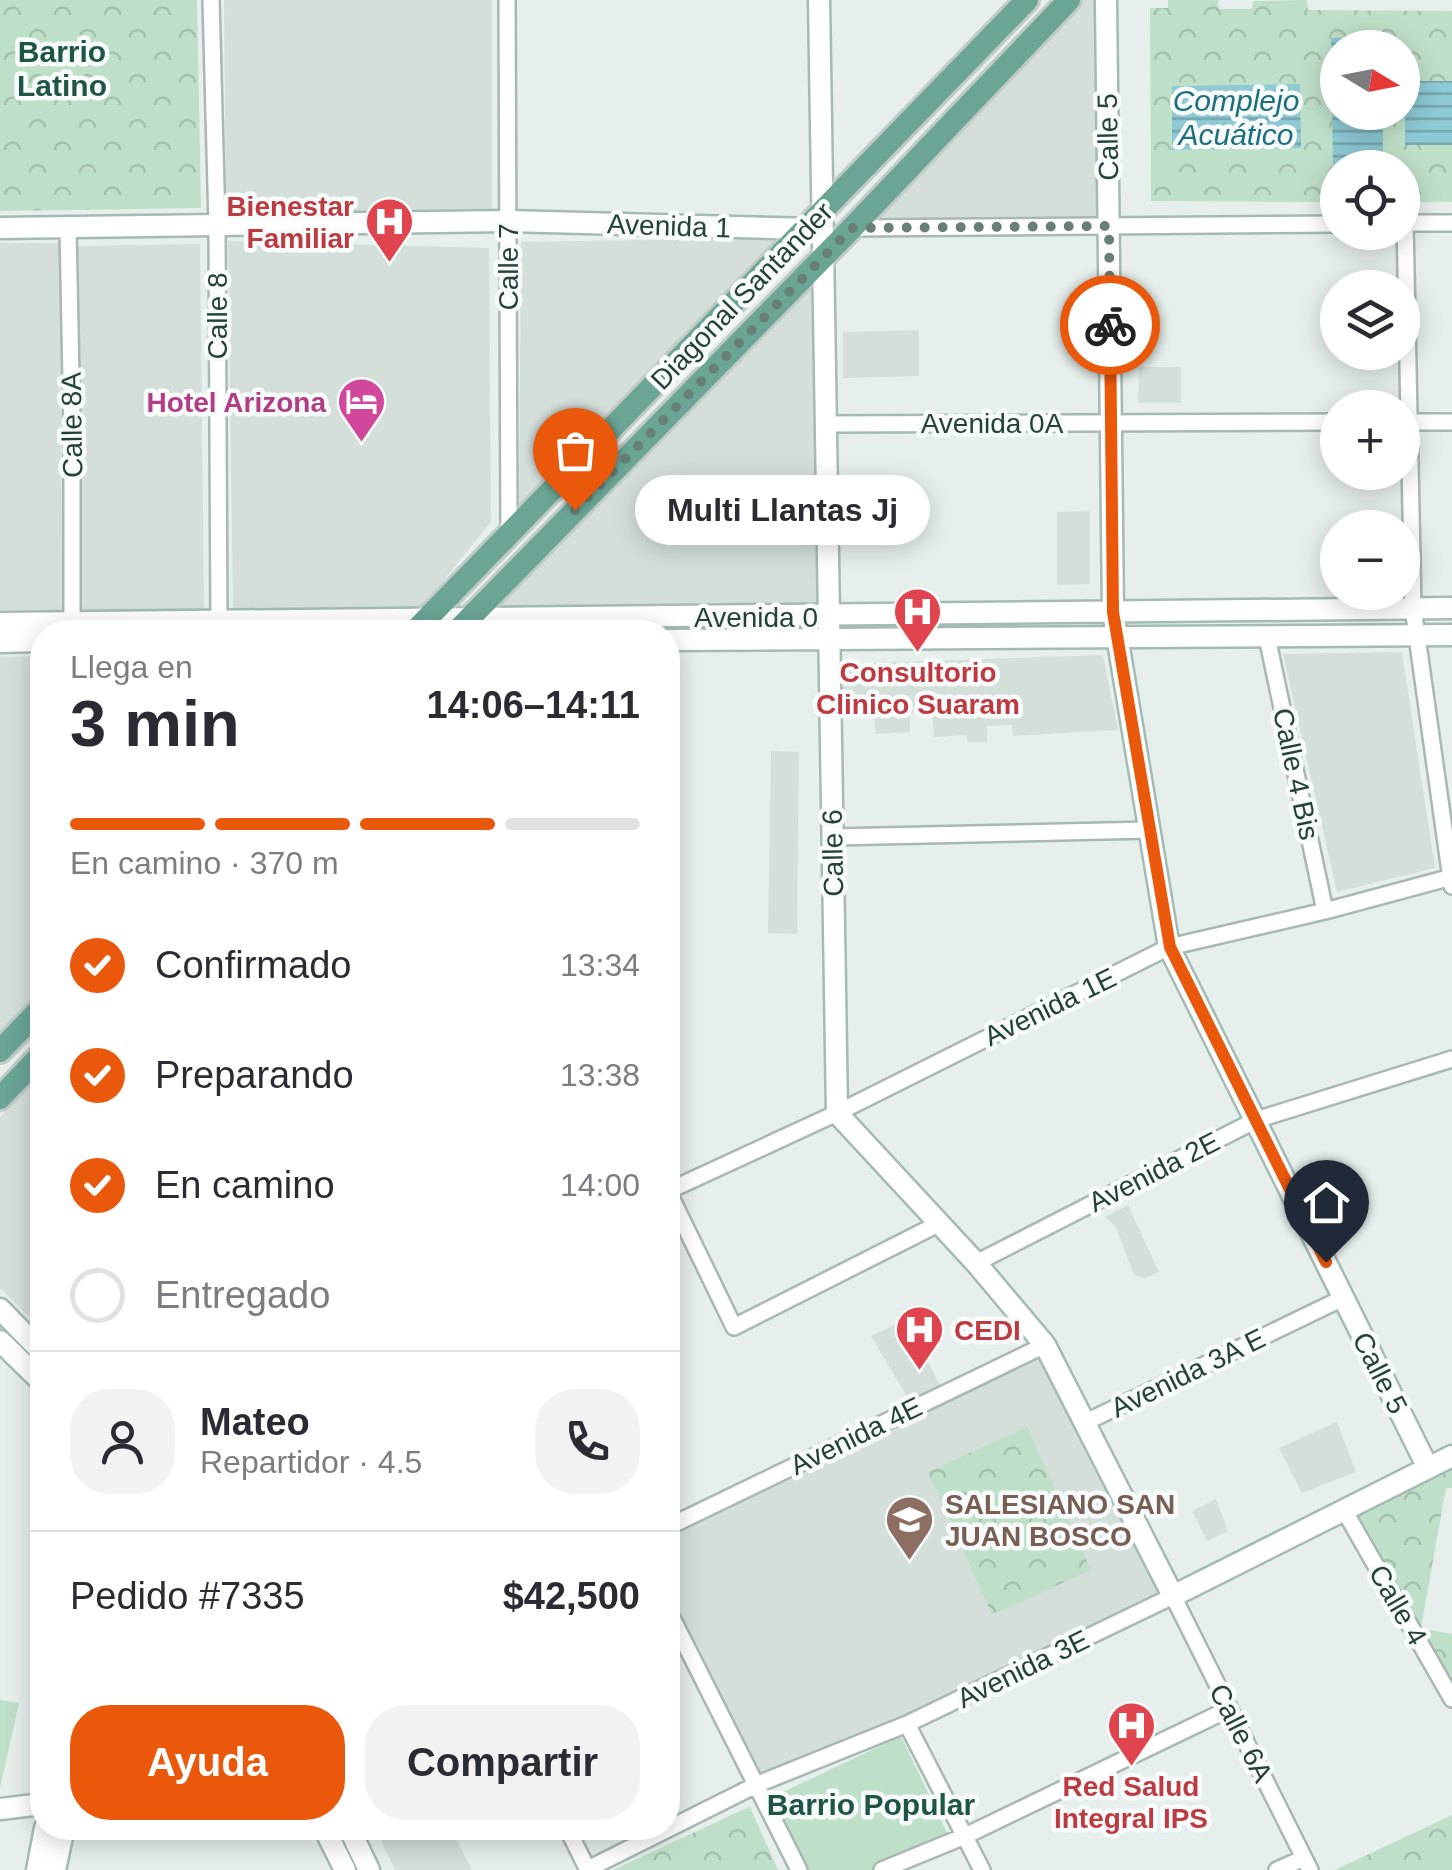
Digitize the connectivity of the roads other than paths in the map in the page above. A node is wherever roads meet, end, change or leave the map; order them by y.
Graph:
1 (211, 0) edge
2 (508, 0) edge
3 (820, 0) edge
4 (1027, 0) edge
5 (1069, 0) edge
6 (1106, 0) edge
7 (508, 222) junction
8 (817, 222) junction
9 (1420, 223) edge
10 (1452, 223) edge
11 (1320, 224) edge
12 (217, 226) junction
13 (1109, 226) junction
14 (0, 228) edge
15 (68, 228) junction
16 (852, 228) junction
17 (1404, 250) edge
18 (823, 255) junction
19 (1405, 390) edge
20 (1110, 422) junction
21 (1320, 422) edge
22 (1420, 422) edge
23 (1452, 422) edge
24 (826, 424) junction
25 (508, 534) junction
26 (1420, 608) edge
27 (1452, 608) edge
28 (1320, 609) edge
29 (1413, 610) edge
30 (1113, 612) junction
31 (829, 616) junction
32 (72, 620) edge
33 (219, 620) edge
34 (425, 620) edge
35 (468, 620) edge
36 (680, 620) edge
37 (0, 623) edge
38 (30, 623) edge
39 (1416, 635) junction
40 (1452, 635) edge
41 (1267, 637) junction
42 (1118, 639) junction
43 (680, 640) edge
44 (30, 641) edge
45 (829, 641) junction
46 (0, 642) edge
47 (1150, 830) junction
48 (832, 836) junction
49 (1451, 880) edge
50 (1325, 912) junction
51 (1170, 947) junction
52 (30, 1020) edge
53 (0, 1051) edge
54 (1452, 1059) edge
55 (30, 1067) edge
56 (0, 1098) edge
57 (837, 1113) junction
58 (1256, 1120) junction
59 (680, 1185) edge
60 (680, 1216) edge
61 (938, 1224) junction
62 (976, 1264) junction
63 (1343, 1298) junction
64 (0, 1309) edge
65 (30, 1340) edge
66 (0, 1341) edge
67 (1046, 1346) junction
68 (30, 1370) edge
69 (1086, 1422) junction
70 (1452, 1456) edge
71 (1428, 1468) junction
72 (1344, 1510) junction
73 (680, 1522) edge
74 (1173, 1596) junction
75 (680, 1633) edge
76 (1452, 1699) edge
77 (1229, 1709) junction
78 (908, 1724) junction
79 (758, 1784) junction
80 (30, 1805) edge
81 (0, 1809) edge
82 (680, 1823) edge
83 (965, 1836) junction
84 (43, 1840) edge
85 (61, 1840) edge
86 (330, 1840) edge
87 (355, 1840) edge
88 (573, 1840) edge
89 (647, 1840) edge
90 (1307, 1864) edge
91 (37, 1870) edge
92 (55, 1870) edge
93 (345, 1870) edge
94 (370, 1870) edge
95 (588, 1870) edge
96 (799, 1870) edge
97 (882, 1870) edge
98 (982, 1870) edge
99 (1277, 1870) edge

1 - 12 street, Calle 8
2 - 7 street, Calle 7
3 - 8 street, Calle 6
4 - 8 main road, Diagonal Santander
5 - 16 main road, Diagonal Santander
6 - 13 street, Calle 5
7 - 8 street, Avenida 1
7 - 12 street, Avenida 1
7 - 25 street, Calle 7
8 - 16 street, Avenida 1
8 - 18 street, Calle 6
8 - 25 main road, Diagonal Santander
9 - 10 street
11 - 13 street, Avenida 1
12 - 15 street, Avenida 1
12 - 33 street, Calle 8
13 - 16 street, Avenida 1
13 - 20 street, Calle 5
14 - 15 street, Avenida 1
15 - 32 street, Calle 8A
16 - 18 main road, Diagonal Santander
17 - 19 street
18 - 24 street, Calle 6
18 - 35 main road, Diagonal Santander
20 - 21 street, Avenida 0A
20 - 24 street, Avenida 0A
20 - 30 street, Calle 5
22 - 23 street
24 - 31 street, Calle 6
25 - 34 main road, Diagonal Santander
26 - 27 street, Avenida 0
28 - 30 street, Avenida 0
29 - 39 street
30 - 31 street, Avenida 0
30 - 42 street, Calle 5
31 - 36 street, Avenida 0
31 - 45 street, Calle 6
37 - 38 street, Avenida 0
39 - 40 street, Avenida 0
39 - 41 street, Avenida 0
39 - 49 street
41 - 42 street, Avenida 0
41 - 50 street, Calle 4 Bis
42 - 45 street, Avenida 0
42 - 47 street, Calle 5
43 - 45 street, Avenida 0
44 - 46 street
45 - 48 street, Calle 6
47 - 48 street
47 - 51 street, Calle 5
48 - 57 street, Calle 6
49 - 50 street, Avenida 1E
50 - 51 street, Avenida 1E
51 - 57 street, Avenida 1E
51 - 58 street, Calle 5
52 - 53 main road
54 - 58 street, Avenida 2E
55 - 56 main road
57 - 59 street, Avenida 1E
57 - 61 street
58 - 62 street, Avenida 2E
58 - 63 street, Calle 5
60 - 61 street
61 - 62 street
62 - 67 street
63 - 69 street, Avenida 3A E
63 - 71 street, Calle 5
64 - 65 street
66 - 68 street
67 - 69 street
67 - 73 street, Avenida 4E
69 - 74 street
70 - 71 street, Avenida 3E
71 - 72 street, Avenida 3E
72 - 74 street, Avenida 3E
72 - 76 street, Calle 4
74 - 77 street, Calle 6A
74 - 78 street, Avenida 3E
75 - 79 street
77 - 83 street
77 - 90 street, Calle 6A
78 - 79 street, Avenida 3E
78 - 83 street
79 - 82 street, Avenida 3E
79 - 96 street
80 - 81 street
83 - 97 street
83 - 98 street
84 - 91 street
85 - 92 street
86 - 93 street
87 - 94 street
88 - 95 street
89 - 95 street, Avenida 3E
90 - 99 street

